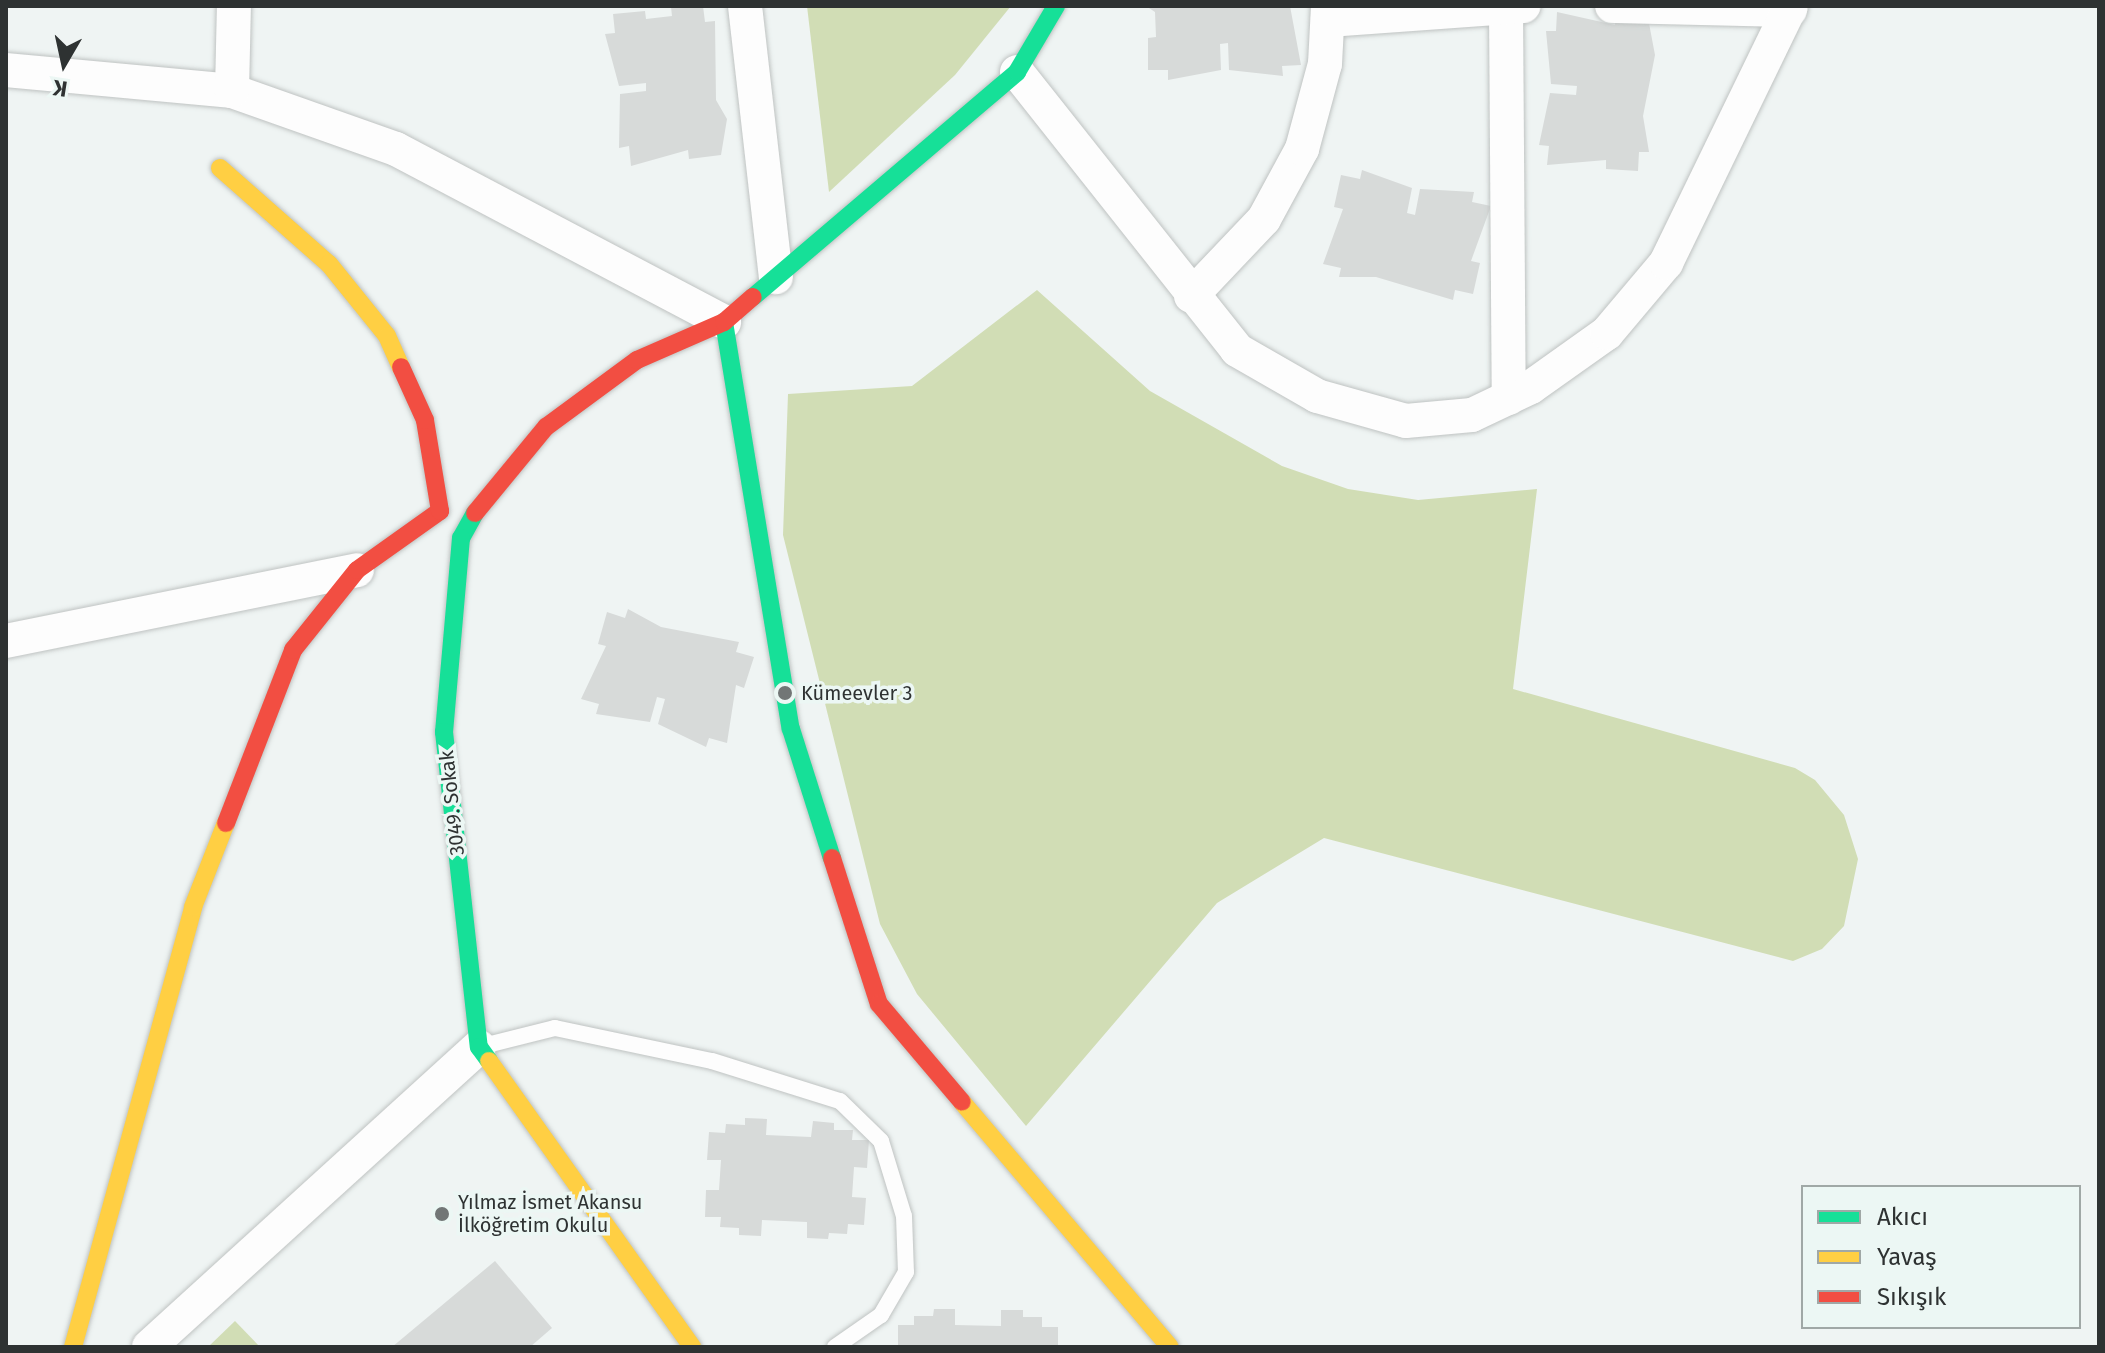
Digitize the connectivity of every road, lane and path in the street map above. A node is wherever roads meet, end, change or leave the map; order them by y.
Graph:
1 (234, 6) edge
2 (745, 6) edge
3 (1056, 6) edge
4 (1612, 6) edge
5 (1515, 7) edge
6 (1790, 8) edge
7 (1328, 13) edge
8 (6, 70) edge
9 (1017, 72) junction
10 (232, 91) junction
11 (220, 168) dead end
12 (776, 277) junction
13 (1191, 296) junction
14 (724, 322) junction
15 (1509, 398) junction
16 (357, 570) junction
17 (6, 641) edge
18 (479, 1047) junction
19 (73, 1347) edge
20 (149, 1347) edge
21 (692, 1347) edge
22 (835, 1347) edge
23 (1170, 1347) edge

1 - 10 street
2 - 12 street
3 - 9 street, 3049. Sokak
4 - 6 street
5 - 7 street
5 - 15 street
6 - 15 street
7 - 13 street
8 - 10 street
9 - 12 street, 3049. Sokak
9 - 13 street
10 - 14 street
11 - 16 street
12 - 14 street, 3049. Sokak
13 - 15 street
14 - 18 street, 3049. Sokak
14 - 23 street
16 - 17 street
16 - 19 street
18 - 20 street
18 - 21 street, 3049. Sokak
18 - 22 lane

